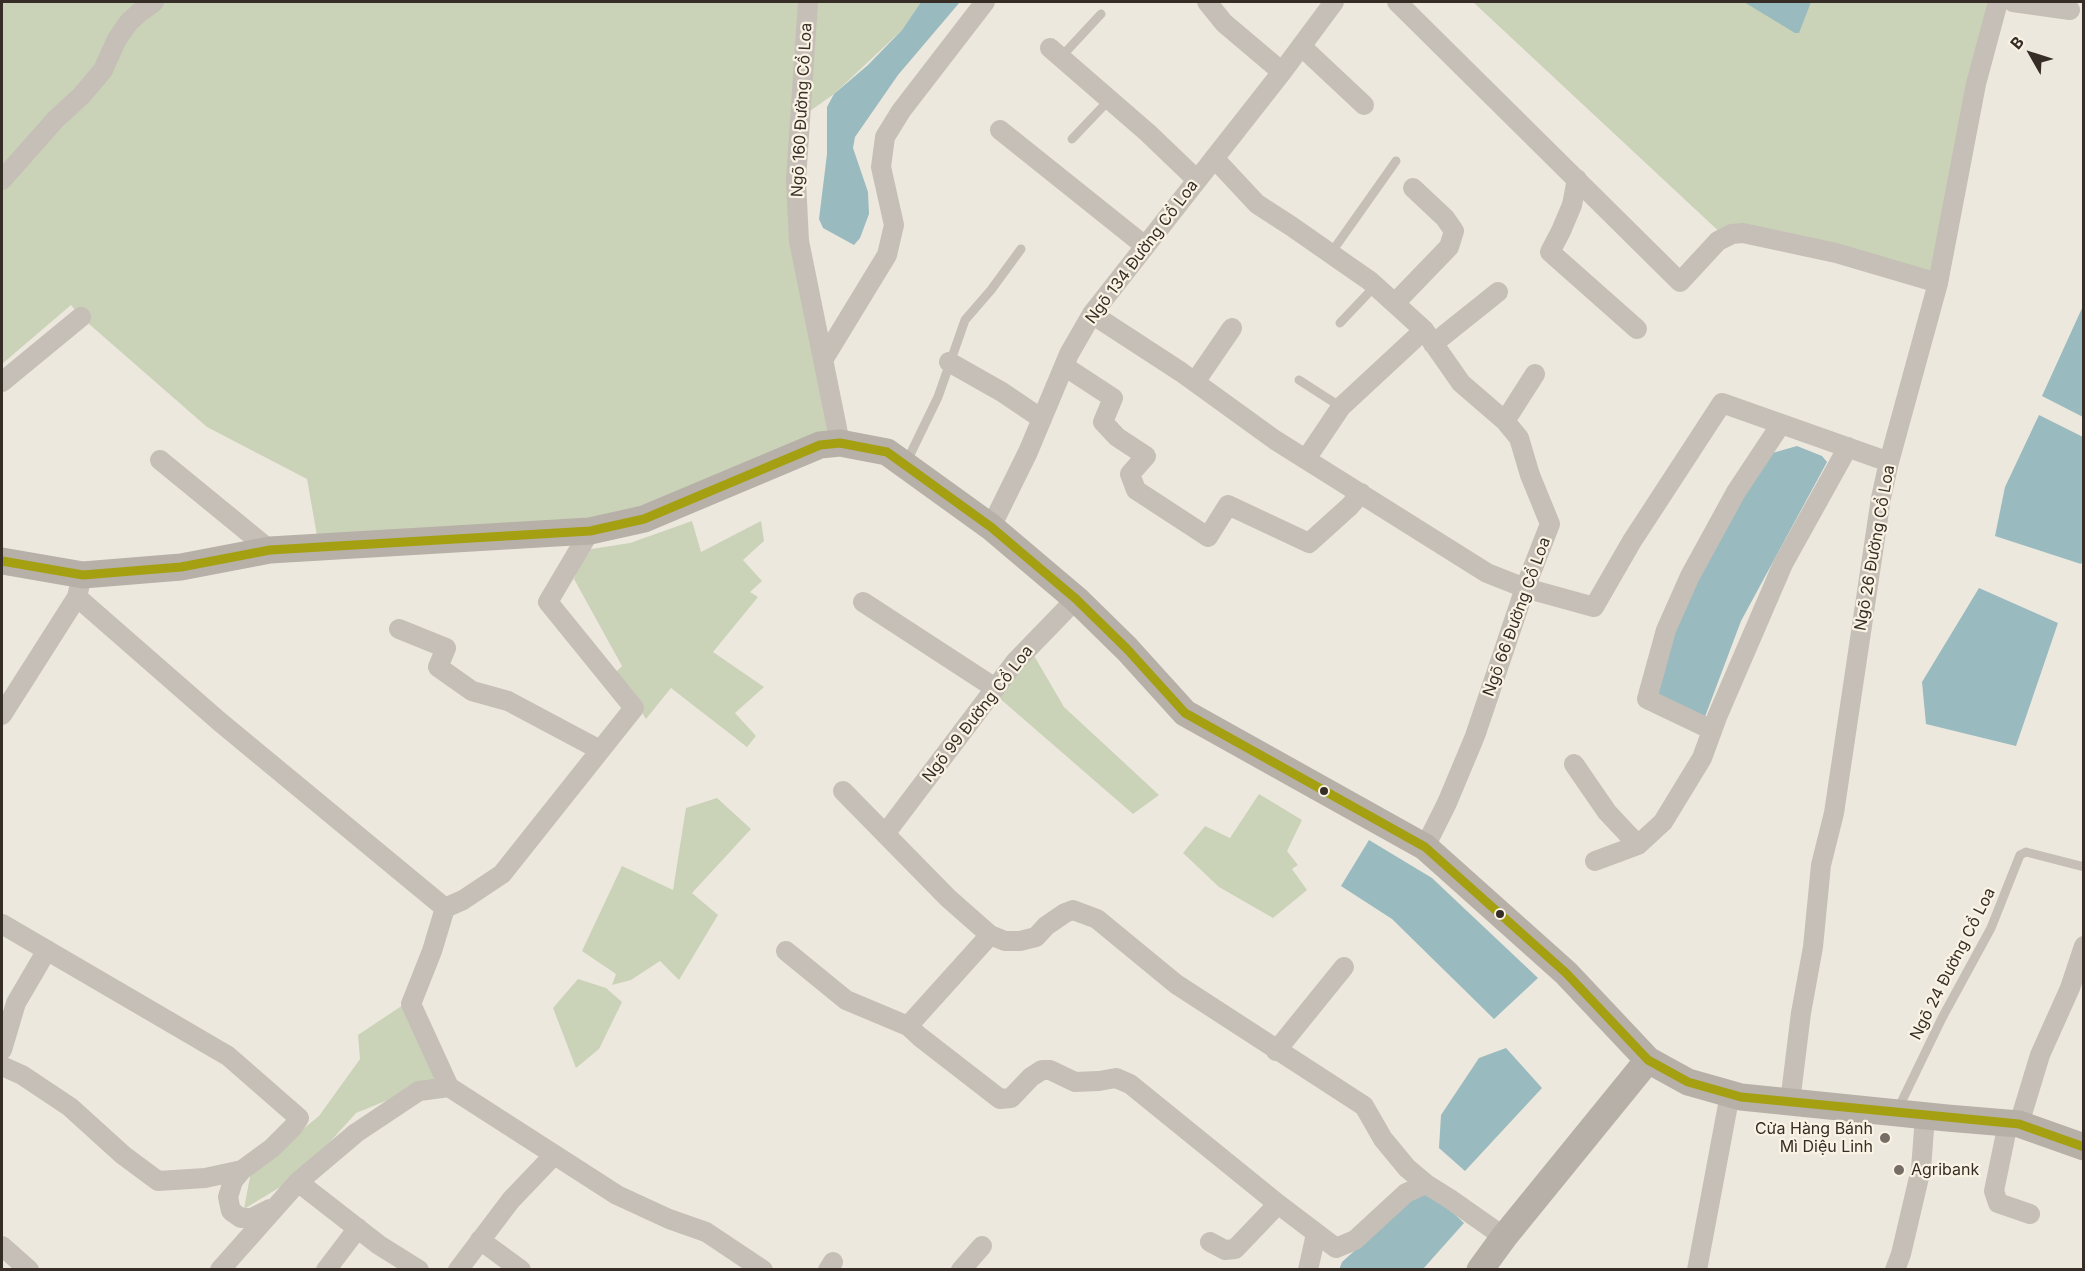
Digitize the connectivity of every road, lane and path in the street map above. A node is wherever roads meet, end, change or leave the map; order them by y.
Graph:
1 (154, 2) edge
2 (808, 2) edge
3 (985, 2) edge
4 (1206, 2) edge
5 (1334, 2) edge
6 (1397, 2) edge
7 (1998, 2) edge
8 (2013, 2) edge
9 (2070, 10) dead end
10 (1101, 15) dead end
11 (1301, 46) junction
12 (1055, 52) joint
13 (1282, 72) junction
14 (1110, 99) junction
15 (1364, 105) dead end
16 (1000, 130) dead end
17 (1072, 139) dead end
18 (1214, 158) junction
19 (1396, 161) dead end
20 (1577, 179) junction
21 (2, 180) edge
22 (1197, 180) junction
23 (1413, 188) dead end
24 (1145, 246) junction
25 (1021, 249) dead end
26 (1331, 253) junction
27 (1938, 283) junction
28 (1376, 285) junction
29 (1498, 292) dead end
30 (1395, 303) junction
31 (1092, 314) junction
32 (81, 317) dead end
33 (1340, 323) dead end
34 (1232, 328) dead end
35 (1637, 329) dead end
36 (1429, 337) junction
37 (823, 360) junction
38 (949, 362) junction
39 (1064, 366) junction
40 (1535, 374) dead end
41 (1299, 380) dead end
42 (2, 382) edge
43 (1195, 382) junction
44 (1341, 408) junction
45 (1042, 419) junction
46 (1505, 421) junction
47 (1781, 424) junction
48 (840, 443) junction
49 (1848, 447) junction
50 (1306, 459) junction
51 (160, 460) dead end
52 (1889, 462) junction
53 (905, 465) junction
54 (1361, 493) junction
55 (991, 527) junction
56 (590, 531) junction
57 (270, 550) junction
58 (2, 561) edge
59 (80, 586) junction
60 (1525, 588) junction
61 (1076, 600) junction
62 (863, 602) dead end
63 (399, 629) dead end
64 (994, 688) junction
65 (2, 715) edge
66 (1712, 730) junction
67 (600, 750) junction
68 (1574, 764) dead end
69 (843, 791) dead end
70 (885, 834) junction
71 (1638, 845) junction
72 (1425, 847) junction
73 (1595, 861) dead end
74 (2084, 867) edge
75 (445, 908) junction
76 (2, 924) edge
77 (990, 934) junction
78 (2084, 946) edge
79 (47, 950) junction
80 (786, 951) dead end
81 (1344, 967) dead end
82 (908, 1026) junction
83 (2, 1050) edge
84 (1276, 1051) junction
85 (1648, 1060) junction
86 (2, 1066) edge
87 (449, 1087) junction
88 (1730, 1094) junction
89 (1790, 1102) junction
90 (1896, 1113) junction
91 (1925, 1116) junction
92 (2013, 1124) junction
93 (2084, 1147) edge
94 (554, 1155) junction
95 (242, 1170) junction
96 (298, 1182) junction
97 (1426, 1184) junction
98 (1278, 1204) junction
99 (278, 1205) junction
100 (2030, 1214) dead end
101 (358, 1228) junction
102 (1316, 1234) junction
103 (1504, 1237) junction
104 (480, 1240) junction
105 (1210, 1242) dead end
106 (2, 1246) edge
107 (982, 1246) dead end
108 (29, 1269) edge
109 (220, 1269) edge
110 (326, 1269) edge
111 (419, 1269) edge
112 (458, 1269) edge
113 (521, 1269) edge
114 (763, 1269) edge
115 (961, 1269) edge
116 (1308, 1269) edge
117 (1480, 1269) edge
118 (1697, 1269) edge
119 (1895, 1269) edge

1 - 21 street
2 - 37 street, Ngõ 160 Đường Cổ Loa
3 - 37 street
4 - 13 street
5 - 11 street, Ngõ 134 Đường Cổ Loa
6 - 20 street
7 - 27 street, Ngõ 26 Đường Cổ Loa
8 - 9 street
10 - 12 lane
11 - 13 street, Ngõ 134 Đường Cổ Loa
11 - 15 street
12 - 14 street
13 - 18 street, Ngõ 134 Đường Cổ Loa
14 - 17 lane
14 - 22 street
16 - 24 street
18 - 22 street, Ngõ 134 Đường Cổ Loa
18 - 26 street, Ngõ 66 Đường Cổ Loa
19 - 26 lane
20 - 27 street
20 - 35 street
22 - 24 street, Ngõ 134 Đường Cổ Loa
23 - 30 street
24 - 31 street, Ngõ 134 Đường Cổ Loa
25 - 38 lane
26 - 28 street, Ngõ 66 Đường Cổ Loa
27 - 52 street, Ngõ 26 Đường Cổ Loa
28 - 30 street, Ngõ 66 Đường Cổ Loa
28 - 33 lane
29 - 36 street
30 - 36 street, Ngõ 66 Đường Cổ Loa
31 - 39 street, Ngõ 134 Đường Cổ Loa
31 - 43 street
32 - 42 street
34 - 43 street
36 - 44 street
36 - 46 street, Ngõ 66 Đường Cổ Loa
37 - 48 street, Ngõ 160 Đường Cổ Loa
38 - 45 street
38 - 53 lane
39 - 45 street, Ngõ 134 Đường Cổ Loa
39 - 54 street
40 - 46 street
41 - 44 lane
43 - 50 street
44 - 50 street
45 - 55 street, Ngõ 134 Đường Cổ Loa
46 - 60 street, Ngõ 66 Đường Cổ Loa
47 - 49 street
47 - 60 street
47 - 66 street
48 - 53 street
48 - 56 street
49 - 52 street
49 - 66 street
50 - 54 street
51 - 57 street
52 - 89 street, Ngõ 26 Đường Cổ Loa
53 - 55 street
54 - 60 street
55 - 61 street
56 - 57 street
56 - 67 street
57 - 59 street
58 - 59 street
59 - 65 street
59 - 75 street
60 - 72 street, Ngõ 66 Đường Cổ Loa
61 - 64 street, Ngõ 99 Đường Cổ Loa
61 - 72 street
62 - 64 street
63 - 67 street
64 - 70 street, Ngõ 99 Đường Cổ Loa
66 - 71 street
67 - 75 street
68 - 71 street
69 - 70 street
70 - 77 street
71 - 73 street
72 - 85 street
74 - 90 lane, Ngõ 24 Đường Cổ Loa
75 - 87 street
76 - 79 street
77 - 82 street
77 - 84 street
78 - 92 street
79 - 83 street
79 - 95 street
80 - 82 street
81 - 84 street
82 - 98 street
84 - 97 street
85 - 88 street
85 - 103 street
86 - 95 street
87 - 94 street
87 - 96 street
88 - 89 street
88 - 118 street
89 - 90 street
90 - 91 street
91 - 92 street
91 - 119 street
92 - 93 street
92 - 100 street
94 - 104 street
94 - 114 street
95 - 99 street
96 - 99 street
96 - 101 street
97 - 102 street
97 - 103 street
98 - 102 street
98 - 105 street
99 - 109 street
101 - 110 street
101 - 111 street
102 - 116 street
103 - 117 street
104 - 112 street
104 - 113 street
106 - 108 street
107 - 115 street

